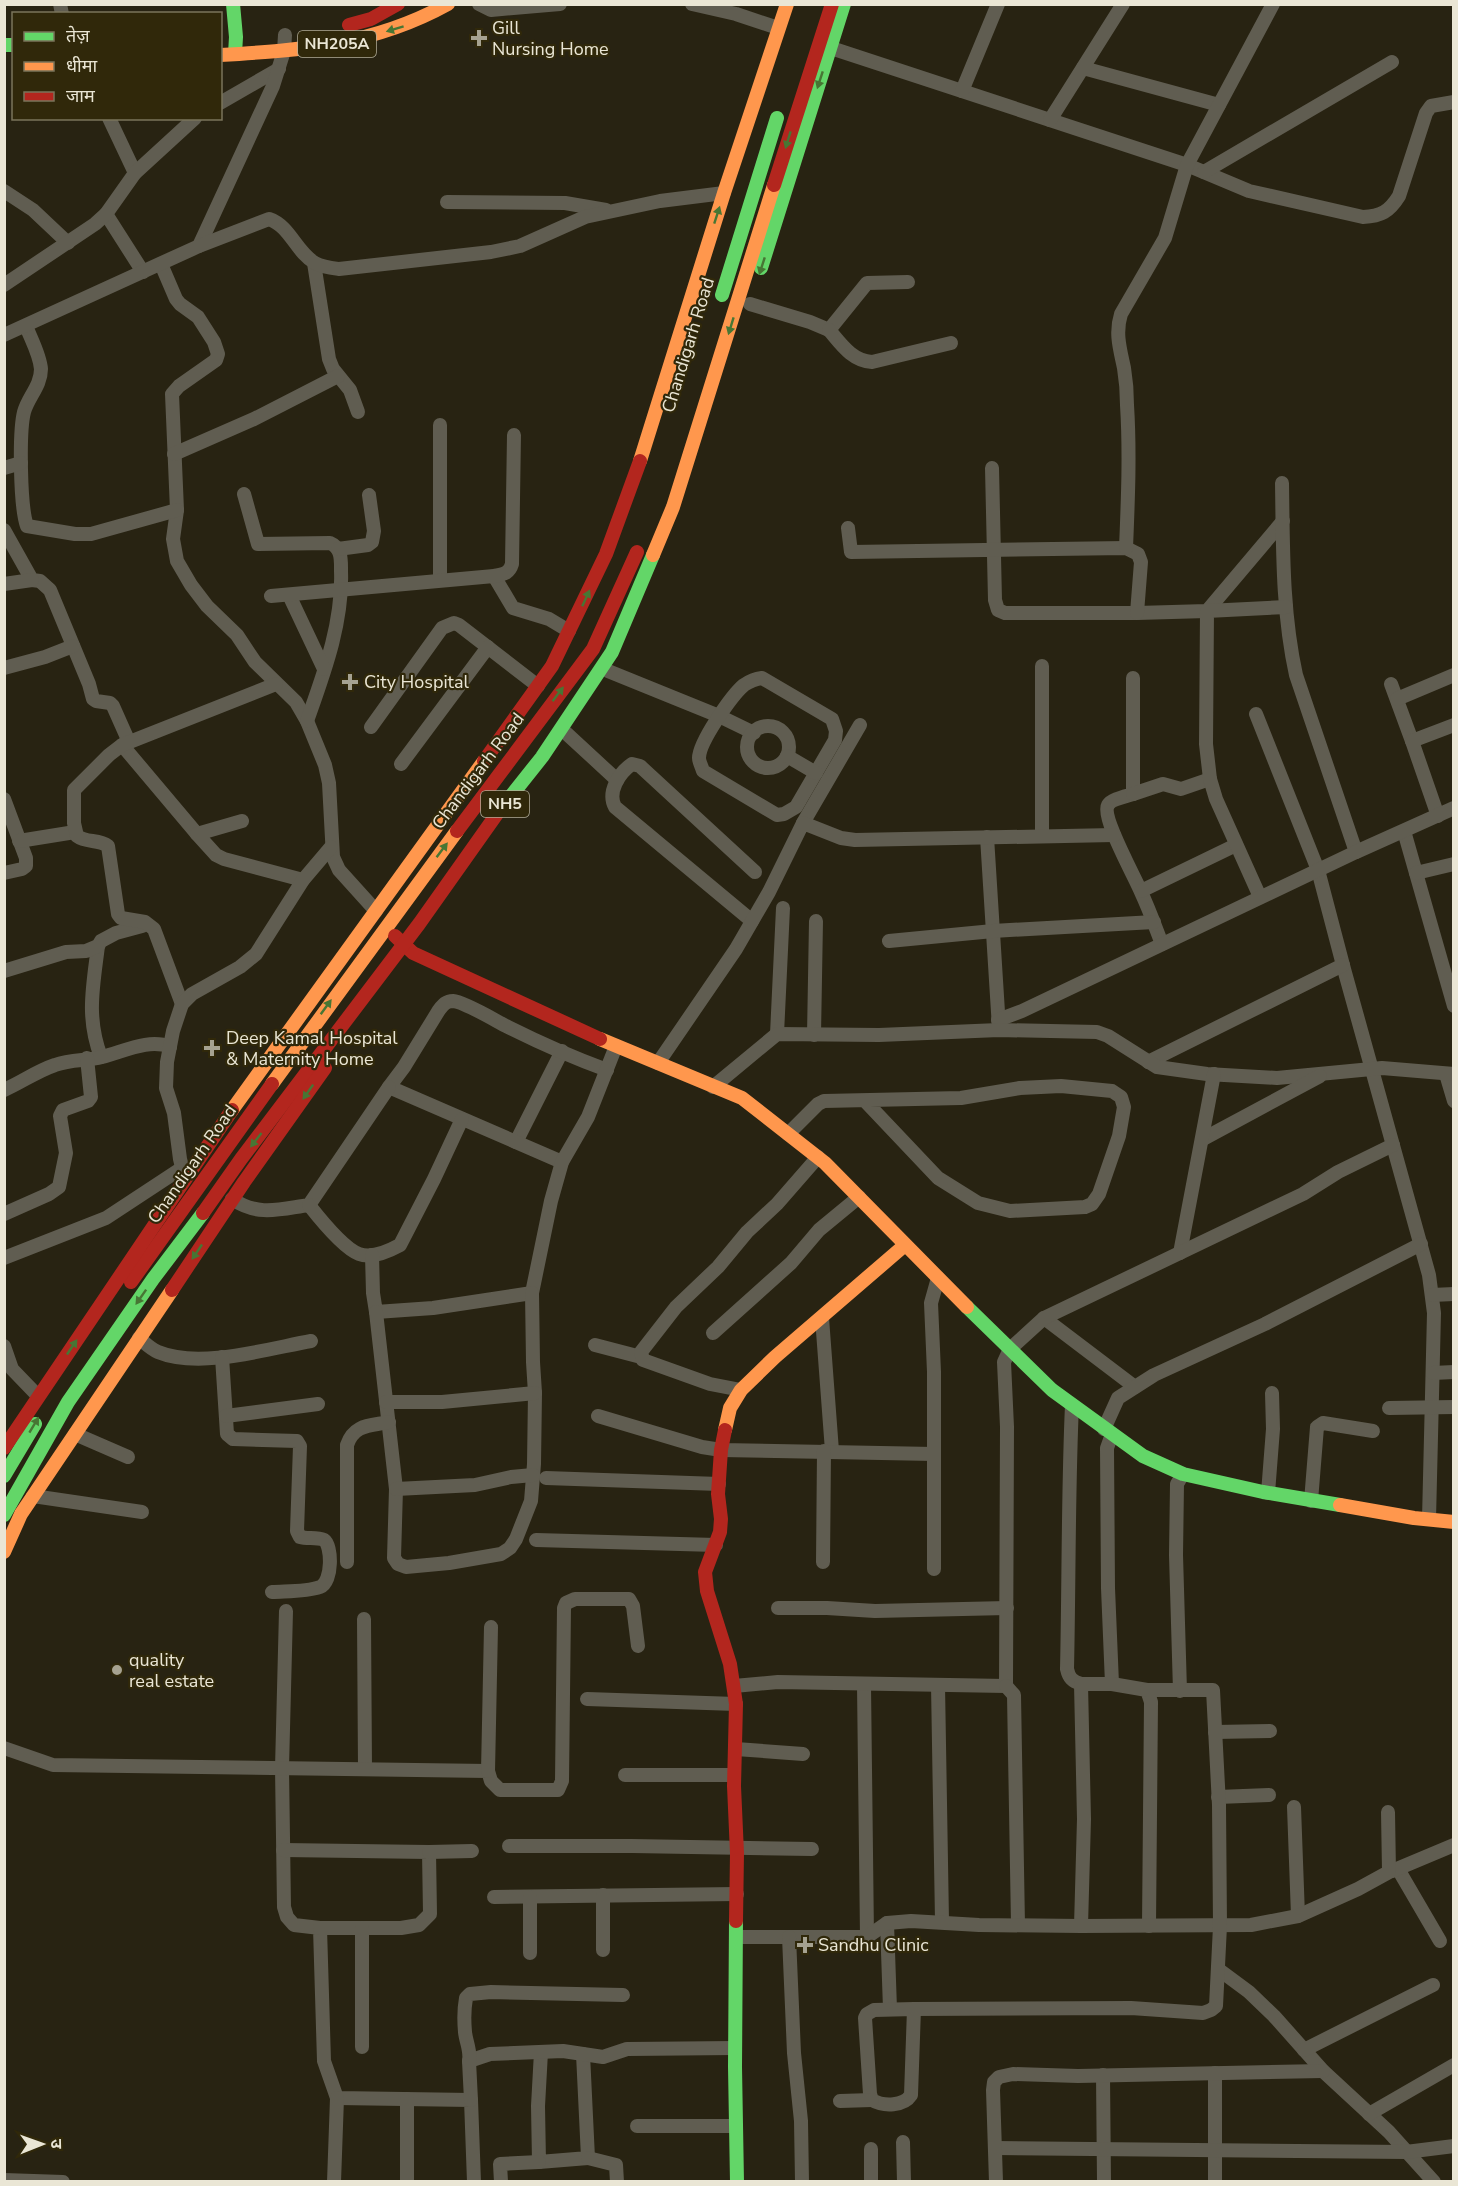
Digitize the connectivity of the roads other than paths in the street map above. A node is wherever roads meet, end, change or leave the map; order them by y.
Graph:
1 (233, 4) edge
2 (398, 4) edge
3 (448, 4) edge
4 (479, 4) edge
5 (560, 4) edge
6 (692, 4) edge
7 (787, 4) edge
8 (832, 4) edge
9 (844, 4) edge
10 (998, 4) edge
11 (1124, 4) edge
12 (1272, 5) edge
13 (334, 28) dead end
14 (778, 28) junction
15 (285, 34) dead end
16 (241, 37) junction
17 (222, 38) edge
18 (831, 48) junction
19 (284, 51) junction
20 (228, 54) edge
21 (1392, 62) dead end
22 (1083, 68) junction
23 (279, 69) junction
24 (962, 91) junction
25 (222, 102) edge
26 (1454, 102) edge
27 (1219, 105) junction
28 (780, 110) dead end
29 (110, 120) edge
30 (193, 120) edge
31 (1050, 120) junction
32 (1187, 165) junction
33 (1204, 172) junction
34 (135, 173) junction
35 (4, 191) edge
36 (724, 193) junction
37 (447, 202) dead end
38 (611, 211) junction
39 (779, 212) junction
40 (106, 214) junction
41 (68, 243) junction
42 (199, 246) junction
43 (314, 263) junction
44 (160, 264) junction
45 (143, 272) junction
46 (908, 282) dead end
47 (4, 285) edge
48 (750, 304) junction
49 (718, 308) dead end
50 (26, 326) junction
51 (829, 330) junction
52 (4, 335) edge
53 (951, 343) dead end
54 (338, 376) junction
55 (358, 412) dead end
56 (440, 425) dead end
57 (514, 435) dead end
58 (174, 454) junction
59 (21, 463) junction
60 (4, 468) edge
61 (992, 468) dead end
62 (1282, 483) dead end
63 (244, 494) dead end
64 (369, 495) dead end
65 (177, 510) junction
66 (1282, 521) junction
67 (27, 526) junction
68 (848, 528) dead end
69 (6, 532) edge
70 (644, 535) dead end
71 (1126, 548) junction
72 (338, 549) junction
73 (993, 550) junction
74 (494, 576) junction
75 (32, 580) junction
76 (440, 580) junction
77 (4, 584) edge
78 (342, 591) junction
79 (289, 595) junction
80 (271, 596) dead end
81 (1286, 607) junction
82 (1207, 611) junction
83 (1137, 613) junction
84 (569, 631) junction
85 (73, 646) junction
86 (488, 647) junction
87 (1042, 666) dead end
88 (4, 668) edge
89 (324, 669) junction
90 (608, 671) junction
91 (1454, 675) edge
92 (1133, 678) dead end
93 (276, 684) junction
94 (1392, 684) dead end
95 (538, 686) junction
96 (1397, 699) junction
97 (1256, 714) dead end
98 (718, 716) junction
99 (307, 721) junction
100 (860, 725) dead end
101 (1454, 725) edge
102 (371, 727) dead end
103 (566, 733) junction
104 (753, 733) junction
105 (1412, 741) junction
106 (125, 744) junction
107 (787, 756) junction
108 (401, 764) dead end
109 (816, 773) junction
110 (1209, 779) junction
111 (616, 780) junction
112 (1133, 794) junction
113 (4, 800) edge
114 (1454, 808) edge
115 (1438, 816) junction
116 (242, 821) dead end
117 (803, 823) junction
118 (1404, 831) junction
119 (75, 832) junction
120 (197, 834) junction
121 (1042, 836) junction
122 (1114, 836) junction
123 (987, 837) junction
124 (19, 841) junction
125 (1236, 844) junction
126 (331, 847) junction
127 (1356, 852) junction
128 (1454, 864) edge
129 (1318, 870) junction
130 (754, 872) dead end
131 (4, 873) edge
132 (1416, 873) junction
133 (303, 880) junction
134 (1141, 891) junction
135 (1260, 897) junction
136 (783, 908) dead end
137 (376, 910) junction
138 (752, 921) junction
139 (816, 921) dead end
140 (1154, 922) junction
141 (150, 924) junction
142 (993, 931) junction
143 (889, 941) dead end
144 (1162, 944) junction
145 (98, 946) junction
146 (408, 950) junction
147 (1343, 965) junction
148 (4, 971) edge
149 (182, 1004) junction
150 (1454, 1006) edge
151 (999, 1025) junction
152 (777, 1034) junction
153 (814, 1035) junction
154 (616, 1046) junction
155 (170, 1047) junction
156 (562, 1051) junction
157 (94, 1058) junction
158 (1148, 1062) junction
159 (658, 1063) junction
160 (1372, 1069) junction
161 (607, 1070) junction
162 (1214, 1074) junction
163 (1325, 1074) junction
164 (1450, 1074) edge
165 (389, 1087) junction
166 (713, 1087) junction
167 (4, 1090) edge
168 (1454, 1101) edge
169 (866, 1102) junction
170 (462, 1119) junction
171 (788, 1134) junction
172 (1203, 1138) junction
173 (516, 1142) junction
174 (1393, 1145) junction
175 (818, 1157) junction
176 (562, 1162) junction
177 (183, 1174) junction
178 (859, 1197) junction
179 (232, 1199) junction
180 (309, 1205) junction
181 (4, 1214) edge
182 (1421, 1244) junction
183 (905, 1245) junction
184 (1180, 1253) junction
185 (372, 1255) junction
186 (4, 1258) edge
187 (938, 1278) junction
188 (532, 1293) junction
189 (1454, 1294) edge
190 (1432, 1295) junction
191 (376, 1312) junction
192 (822, 1318) junction
193 (1044, 1318) junction
194 (713, 1333) dead end
195 (139, 1338) junction
196 (311, 1341) dead end
197 (595, 1345) dead end
198 (4, 1346) edge
199 (1010, 1349) junction
200 (222, 1357) junction
201 (641, 1357) junction
202 (1454, 1372) edge
203 (1433, 1373) junction
204 (1135, 1387) junction
205 (741, 1390) junction
206 (535, 1393) junction
207 (1272, 1393) dead end
208 (38, 1396) junction
209 (386, 1402) junction
210 (318, 1404) dead end
211 (1072, 1405) junction
212 (1432, 1407) junction
213 (1454, 1407) edge
214 (1389, 1408) dead end
215 (226, 1416) junction
216 (598, 1416) dead end
217 (389, 1422) junction
218 (1373, 1431) dead end
219 (1108, 1432) junction
220 (75, 1434) junction
221 (4, 1448) edge
222 (721, 1450) junction
223 (828, 1451) junction
224 (934, 1454) junction
225 (128, 1457) dead end
226 (1183, 1474) junction
227 (4, 1476) edge
228 (540, 1477) junction
229 (719, 1484) junction
230 (396, 1489) junction
231 (1268, 1493) junction
232 (33, 1496) junction
233 (1311, 1501) junction
234 (142, 1512) dead end
235 (4, 1515) edge
236 (1429, 1520) junction
237 (1454, 1522) edge
238 (536, 1540) dead end
239 (716, 1545) junction
240 (4, 1552) edge
241 (347, 1562) dead end
242 (823, 1562) dead end
243 (933, 1569) dead end
244 (272, 1592) dead end
245 (777, 1608) dead end
246 (1007, 1608) junction
247 (286, 1611) dead end
248 (364, 1619) dead end
249 (491, 1627) dead end
250 (638, 1646) dead end
251 (1081, 1684) junction
252 (1112, 1684) junction
253 (864, 1685) junction
254 (938, 1685) junction
255 (734, 1686) junction
256 (1006, 1686) junction
257 (1147, 1689) junction
258 (1180, 1691) junction
259 (586, 1699) dead end
260 (736, 1704) junction
261 (1270, 1731) dead end
262 (1215, 1732) junction
263 (4, 1749) edge
264 (736, 1749) junction
265 (803, 1754) dead end
266 (282, 1768) junction
267 (365, 1769) junction
268 (488, 1771) junction
269 (625, 1775) dead end
270 (734, 1775) junction
271 (1269, 1795) dead end
272 (1218, 1797) junction
273 (1294, 1807) dead end
274 (1388, 1812) dead end
275 (1454, 1845) edge
276 (508, 1846) dead end
277 (737, 1849) junction
278 (812, 1849) dead end
279 (283, 1850) junction
280 (472, 1851) dead end
281 (429, 1852) junction
282 (1394, 1870) junction
283 (737, 1894) junction
284 (603, 1895) junction
285 (494, 1897) dead end
286 (530, 1897) junction
287 (1298, 1916) junction
288 (942, 1922) junction
289 (887, 1923) junction
290 (1018, 1925) junction
291 (1081, 1926) junction
292 (1149, 1926) junction
293 (1220, 1926) junction
294 (320, 1928) junction
295 (362, 1928) junction
296 (736, 1937) junction
297 (789, 1937) junction
298 (867, 1937) junction
299 (1440, 1941) dead end
300 (603, 1950) dead end
301 (530, 1953) dead end
302 (1218, 1969) junction
303 (1433, 1985) dead end
304 (622, 1995) dead end
305 (914, 2008) junction
306 (890, 2009) junction
307 (362, 2047) dead end
308 (735, 2048) junction
309 (1304, 2050) junction
310 (541, 2052) junction
311 (583, 2054) junction
312 (469, 2061) junction
313 (1454, 2065) edge
314 (1323, 2071) junction
315 (1215, 2073) junction
316 (1103, 2075) junction
317 (337, 2098) junction
318 (407, 2099) junction
319 (471, 2100) junction
320 (872, 2100) junction
321 (840, 2101) dead end
322 (1369, 2114) junction
323 (637, 2126) dead end
324 (736, 2126) junction
325 (903, 2142) dead end
326 (1454, 2146) edge
327 (995, 2148) junction
328 (871, 2149) dead end
329 (1104, 2149) junction
330 (1215, 2150) junction
331 (1406, 2152) junction
332 (588, 2158) junction
333 (539, 2162) junction
334 (4, 2180) edge
335 (63, 2181) edge
336 (333, 2181) edge
337 (407, 2181) edge
338 (474, 2181) edge
339 (501, 2181) edge
340 (617, 2181) edge
341 (737, 2181) edge
342 (802, 2181) edge
343 (871, 2181) edge
344 (904, 2181) edge
345 (996, 2181) edge
346 (1104, 2181) edge
347 (1215, 2181) edge
348 (1434, 2181) edge

1 - 16 main road
2 - 13 main road, NH205A
3 -> 19 main road, NH205A
4 - 5 street
6 - 14 street
7 - 14 main road
8 -> 235 main road, NH5
9 - 18 main road
10 - 24 street
11 - 22 street
12 - 27 street
14 - 36 main road
15 - 19 street
16 - 17 main road
16 - 20 main road
18 - 24 street
18 -> 39 main road
19 - 20 main road, NH205A
19 - 23 street
21 - 33 street
22 - 27 street
22 - 31 street
23 - 25 street
23 - 42 street
24 - 31 street
26 - 33 street
27 - 32 street
28 - 49 main road, Chandigarh Road
29 - 34 street
30 - 34 street
31 - 32 street
32 - 33 street
32 - 71 street
34 - 40 street
35 - 41 street
36 - 38 street
36 - 39 main road
84 -> 36 main road
37 - 38 street
38 - 43 street
39 -> 48 main road
40 - 41 street
40 - 45 street
41 - 47 street
42 - 43 street
42 - 44 street
43 - 54 street
44 - 45 street
44 - 58 street
45 - 50 street
46 - 51 street
48 - 51 street
48 - 90 main road
50 - 52 street
50 - 59 street
51 - 53 street
54 - 55 street
54 - 58 street
56 - 76 street
57 - 74 street
58 - 65 street
59 - 60 street
59 - 67 street
61 - 73 street
62 - 66 street
63 - 72 street
64 - 72 street
65 - 67 street
65 - 93 street
66 - 81 street
66 - 82 street
67 - 69 street
68 - 73 street
69 - 75 street
227 -> 70 main road, Chandigarh Road / NH5
71 - 73 street
71 - 83 street
72 - 78 street
73 - 83 street
74 - 76 street
74 - 84 street
75 - 77 street
75 - 85 street
76 - 78 street
78 - 79 street
78 - 89 street
79 - 80 street
79 - 89 street
81 - 82 street
81 - 127 street
82 - 83 street
82 - 110 street
84 - 95 main road
85 - 88 street
85 - 106 street
86 - 95 street
86 - 102 street
86 - 108 street
87 - 121 street
89 - 99 street
90 - 98 street
90 - 103 main road
91 - 96 street
92 - 112 street
93 - 99 street
93 - 106 street
94 - 96 street
95 - 137 main road
96 - 105 street
97 - 129 street
98 - 104 street
98 - 109 street
98 - 109 street
99 - 126 street
100 - 117 street
101 - 105 street
103 - 111 street
103 - 146 main road
104 - 107 street
104 - 107 street
105 - 115 street
106 - 119 street
106 - 120 street
107 - 109 street
110 - 112 street
110 - 125 street
111 - 130 street
111 - 138 street
112 - 122 street
113 - 124 street
114 - 115 street
115 - 118 street
116 - 120 street
117 - 123 street
117 - 138 street
118 - 127 street
118 - 132 street
119 - 124 street
119 - 141 street
120 - 133 street
121 - 122 street
121 - 123 street
122 - 134 street
123 - 142 street
124 - 131 street
125 - 134 street
125 - 135 street
126 - 133 street
126 - 137 street
127 - 129 street
128 - 132 street
129 - 135 street
129 - 147 street
132 - 150 street
133 - 149 street
134 - 140 street
135 - 144 street
136 - 152 street
137 - 146 main road
137 - 177 main road
138 - 159 street
139 - 153 street
140 - 142 street
140 - 144 street
141 - 145 street
141 - 149 street
142 - 143 street
142 - 151 street
144 - 151 street
145 - 148 street
145 - 157 street
146 - 154 main road
146 -> 179 main road
147 - 158 street
147 - 160 street
149 - 155 street
151 - 153 street
151 - 158 street
152 - 153 street
152 - 166 street
154 - 159 main road
154 - 161 street
155 - 157 street
155 - 177 street
156 - 161 street
156 - 165 street
156 - 173 street
157 - 167 street
157 - 181 street
158 - 162 street
159 - 166 main road
160 - 163 street
160 - 164 street
160 - 174 street
161 - 176 street
162 - 163 street
162 - 172 street
163 - 172 street
164 - 168 street
165 - 170 street
165 - 180 street
166 - 171 main road
169 - 169 street
169 - 171 street
170 - 173 street
170 - 185 street
171 - 175 main road
172 - 184 street
173 - 176 street
174 - 182 street
174 - 184 street
175 - 178 main road
175 - 201 street
176 - 188 street
177 - 186 street
208 -> 177 main road
178 - 183 main road
178 - 194 street
179 - 180 street
179 -> 195 main road
180 - 185 street
182 - 190 street
182 - 204 street
183 - 187 main road
183 - 192 main road
184 - 193 street
185 - 191 street
187 - 199 main road
187 - 224 street
188 - 191 street
188 - 206 street
189 - 190 street
190 - 203 street
191 - 209 street
192 - 205 main road
192 - 223 street
193 - 199 street
193 - 204 street
195 - 200 street
195 - 220 main road
196 - 200 street
197 - 201 street
198 - 208 street
199 - 211 main road
199 - 246 street
200 - 215 street
201 - 205 street
202 - 203 street
203 - 212 street
204 - 219 street
205 - 222 main road
206 - 209 street
206 - 228 street
207 - 231 street
208 - 221 main road
209 - 217 street
210 - 215 street
211 - 219 main road
211 - 251 street
212 - 213 street
212 - 214 street
212 - 236 street
215 - 244 street
216 - 222 street
217 - 230 street
217 - 241 street
218 - 233 street
219 - 226 main road
219 - 252 street
220 - 225 street
220 - 232 main road
222 - 223 street
222 - 229 main road
223 - 224 street
223 - 242 street
224 - 243 street
226 - 231 main road
226 - 258 street
228 - 229 street
228 - 230 street
228 - 230 street
229 - 239 main road
231 - 233 main road
232 - 234 street
232 - 240 main road
233 - 236 main road
236 - 237 main road
238 - 239 street
239 - 255 main road
245 - 246 street
246 - 256 street
247 - 266 street
248 - 267 street
249 - 268 street
250 - 268 street
251 - 252 street
251 - 291 street
252 - 257 street
253 - 254 street
253 - 255 street
253 - 298 street
254 - 256 street
254 - 288 street
255 - 260 main road
256 - 290 street
257 - 258 street
257 - 292 street
258 - 262 street
259 - 260 street
260 - 264 main road
261 - 262 street
262 - 272 street
263 - 266 street
264 - 265 street
264 - 270 main road
266 - 267 street
266 - 279 street
267 - 268 street
269 - 270 street
270 - 277 main road
271 - 272 street
272 - 293 street
273 - 287 street
274 - 282 street
275 - 282 street
276 - 277 street
277 - 278 street
277 - 283 main road
279 - 281 street
279 - 294 street
280 - 281 street
281 - 295 street
282 - 287 street
282 - 299 street
283 - 284 street
283 - 296 main road
284 - 286 street
284 - 300 street
285 - 286 street
286 - 301 street
287 - 293 street
288 - 289 street
288 - 290 street
289 - 298 street
289 - 306 street
290 - 291 street
291 - 292 street
292 - 293 street
293 - 302 street
294 - 295 street
294 - 317 street
295 - 307 street
296 - 297 street
296 - 308 main road
297 - 298 street
297 - 342 street
302 - 305 street
302 - 309 street
303 - 309 street
304 - 312 street
305 - 306 street
305 - 320 street
306 - 320 street
308 - 311 street
308 - 324 main road
309 - 314 street
310 - 311 street
310 - 312 street
310 - 333 street
311 - 332 street
312 - 319 street
313 - 322 street
314 - 315 street
314 - 322 street
315 - 316 street
315 - 330 street
316 - 327 street
316 - 329 street
317 - 318 street
317 - 336 street
318 - 319 street
318 - 337 street
319 - 338 street
320 - 321 street
322 - 331 street
323 - 324 street
324 - 341 main road
325 - 344 street
326 - 331 street
327 - 329 street
327 - 345 street
328 - 343 street
329 - 330 street
329 - 346 street
330 - 331 street
330 - 347 street
331 - 348 street
332 - 333 street
332 - 340 street
333 - 339 street
334 - 335 street

